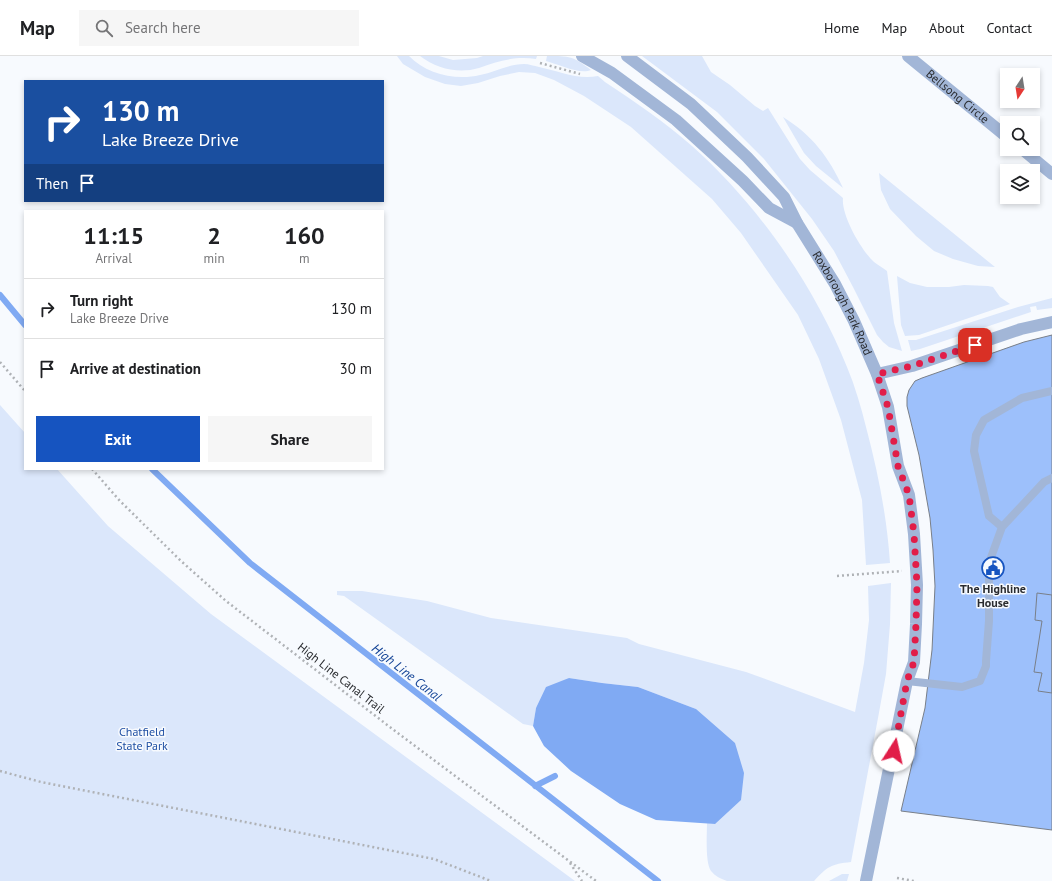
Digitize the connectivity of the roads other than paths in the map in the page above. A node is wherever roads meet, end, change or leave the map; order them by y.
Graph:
1 (582, 56) edge
2 (626, 56) edge
3 (908, 56) edge
4 (1000, 131) edge
5 (1030, 156) edge
6 (1052, 174) edge
7 (797, 223) junction
8 (1052, 322) edge
9 (877, 374) junction
10 (1052, 391) edge
11 (1052, 478) edge
12 (1002, 527) junction
13 (907, 681) junction
14 (866, 881) edge

1 - 7 street
2 - 7 street, Roxborough Park Road
3 - 4 street, Bellsong Circle
5 - 6 street
7 - 9 street, Roxborough Park Road
8 - 9 street
9 - 13 street, Roxborough Park Road
10 - 12 lane
11 - 12 lane
12 - 13 lane
13 - 14 street, Roxborough Park Road

